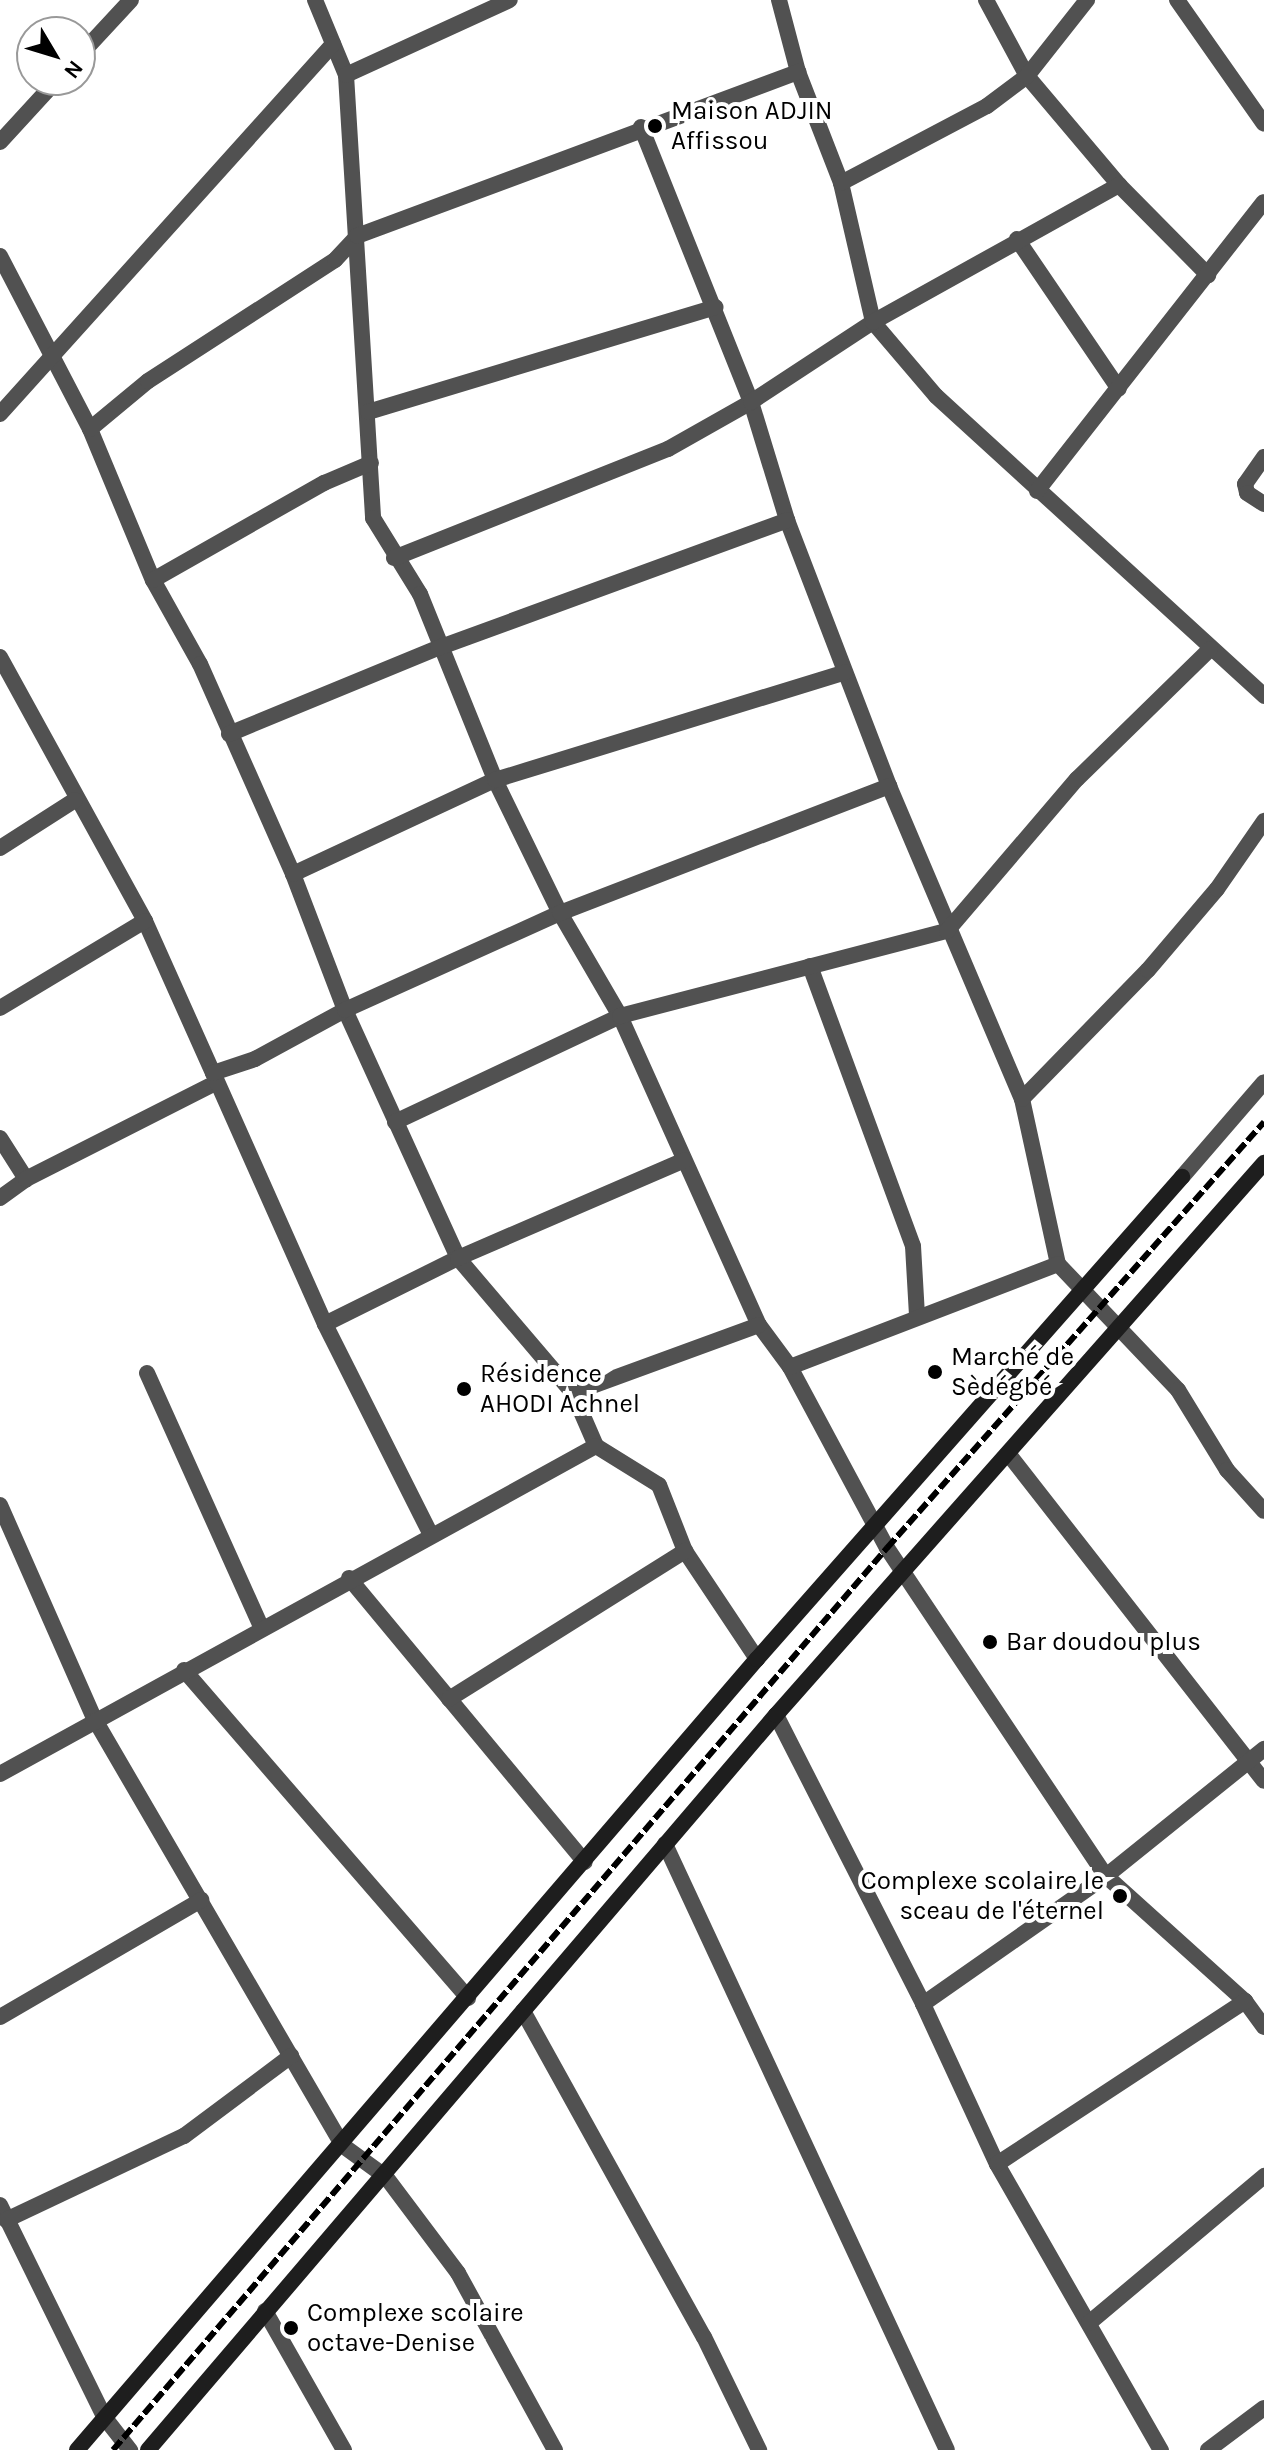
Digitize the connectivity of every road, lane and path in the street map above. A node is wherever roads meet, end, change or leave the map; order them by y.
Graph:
1 (131, 0) edge
2 (315, 0) edge
3 (510, 0) edge
4 (779, 0) edge
5 (986, 0) edge
6 (1087, 0) edge
7 (1177, 0) edge
8 (96, 38) edge
9 (333, 44) junction
10 (798, 72) junction
11 (346, 75) junction
12 (1027, 76) junction
13 (42, 96) edge
14 (1264, 124) edge
15 (641, 127) junction
16 (0, 142) edge
17 (841, 183) junction
18 (1119, 185) junction
19 (1264, 202) edge
20 (357, 236) junction
21 (1017, 239) junction
22 (0, 256) edge
23 (1208, 275) junction
24 (715, 307) junction
25 (873, 322) junction
26 (51, 360) junction
27 (1119, 389) junction
28 (751, 402) junction
29 (368, 412) junction
30 (0, 414) edge
31 (90, 429) junction
32 (1264, 457) edge
33 (371, 463) junction
34 (1037, 491) junction
35 (1264, 504) edge
36 (787, 520) junction
37 (394, 558) junction
38 (153, 580) junction
39 (438, 648) junction
40 (1210, 649) junction
41 (1, 661) edge
42 (845, 672) junction
43 (1264, 696) edge
44 (229, 734) junction
45 (495, 780) junction
46 (889, 786) junction
47 (75, 800) junction
48 (1264, 821) edge
49 (0, 848) edge
50 (293, 874) junction
51 (560, 913) junction
52 (145, 921) junction
53 (947, 931) junction
54 (810, 966) junction
55 (0, 1008) edge
56 (345, 1010) junction
57 (620, 1016) junction
58 (214, 1078) junction
59 (1264, 1082) edge
60 (1022, 1099) junction
61 (395, 1122) junction
62 (0, 1138) edge
63 (684, 1160) junction
64 (1264, 1163) edge
65 (1182, 1177) joint
66 (26, 1179) junction
67 (0, 1198) edge
68 (458, 1258) junction
69 (1058, 1264) junction
70 (1083, 1288) junction
71 (917, 1315) junction
72 (325, 1324) junction
73 (759, 1325) junction
74 (1120, 1330) junction
75 (790, 1367) junction
76 (147, 1373) dead end
77 (573, 1393) junction
78 (596, 1446) junction
79 (1010, 1456) junction
80 (0, 1505) edge
81 (1264, 1511) edge
82 (874, 1526) junction
83 (430, 1533) junction
84 (685, 1551) junction
85 (905, 1573) junction
86 (349, 1578) junction
87 (261, 1627) junction
88 (757, 1659) junction
89 (184, 1670) junction
90 (449, 1699) junction
91 (776, 1715) junction
92 (95, 1720) junction
93 (1264, 1749) edge
94 (1248, 1761) junction
95 (0, 1774) edge
96 (1264, 1781) edge
97 (665, 1844) junction
98 (585, 1862) junction
99 (1106, 1876) junction
100 (201, 1900) junction
101 (468, 1998) junction
102 (1245, 2001) junction
103 (923, 2004) junction
104 (523, 2011) junction
105 (0, 2017) edge
106 (1264, 2027) edge
107 (291, 2056) junction
108 (342, 2145) junction
109 (997, 2164) junction
110 (1264, 2176) edge
111 (386, 2177) junction
112 (3, 2212) edge
113 (265, 2311) junction
114 (1089, 2323) junction
115 (1264, 2408) edge
116 (105, 2418) junction
117 (77, 2450) edge
118 (130, 2450) edge
119 (148, 2450) edge
120 (344, 2450) edge
121 (555, 2450) edge
122 (759, 2450) edge
123 (947, 2450) edge
124 (1161, 2450) edge
125 (1208, 2450) edge

1 - 8 street
2 - 9 street
3 - 11 street
4 - 10 street
5 - 12 street
6 - 12 street
7 - 14 street
9 - 11 street
9 - 26 street
10 - 15 street
10 - 17 street
11 - 20 street
12 - 17 street
12 - 18 street
13 - 16 street
15 - 20 street
15 - 24 street
17 - 25 street
18 - 21 street
18 - 23 street
19 - 23 street
20 - 29 street
20 - 31 street
21 - 25 street
21 - 27 street
22 - 26 street
23 - 27 street
24 - 28 street
24 - 29 street
25 - 28 street
25 - 34 street
26 - 30 street
26 - 31 street
27 - 34 street
28 - 36 street
28 - 37 street
29 - 33 street
31 - 38 street
32 - 35 street
33 - 37 street
33 - 38 street
34 - 40 street
36 - 39 street
36 - 42 street
37 - 39 street
38 - 44 street
39 - 44 street
39 - 45 street
40 - 43 street
40 - 53 street
41 - 47 street
42 - 45 street
42 - 46 street
44 - 50 street
45 - 50 street
45 - 51 street
46 - 51 street
46 - 53 street
47 - 49 street
47 - 52 street
48 - 60 street
50 - 56 street
51 - 56 street
51 - 57 street
52 - 55 street
52 - 58 street
53 - 54 street
53 - 60 street
54 - 57 street
54 - 71 street
56 - 58 street
56 - 61 street
57 - 61 street
57 - 63 street
58 - 66 street
58 - 72 street
59 - 65 street
60 - 69 street
61 - 68 street
62 - 66 street
63 - 68 street
63 - 73 street
64 - 74 main road
65 - 70 main road
66 - 67 street
68 - 72 street
68 - 77 street
69 - 70 street
69 - 71 street
70 - 74 street
70 - 82 main road
71 - 75 street
72 - 83 street
73 - 75 street
73 - 77 street
74 - 79 main road
74 - 81 street
75 - 82 street
76 - 87 street
77 - 78 street
78 - 83 street
78 - 84 street
79 - 85 main road
79 - 94 street
80 - 92 street
82 - 85 street
82 - 88 main road
83 - 86 street
84 - 88 street
84 - 90 street
85 - 91 main road
85 - 99 street
86 - 87 street
86 - 90 street
87 - 89 street
88 - 98 main road
89 - 92 street
89 - 101 street
90 - 98 street
91 - 97 main road
91 - 103 street
92 - 95 street
92 - 100 street
93 - 94 street
94 - 96 street
94 - 99 street
97 - 104 main road
97 - 123 street
98 - 101 main road
99 - 102 street
99 - 103 street
100 - 105 street
100 - 107 street
101 - 108 main road
102 - 106 street
102 - 109 street
103 - 109 street
104 - 111 main road
104 - 122 street
107 - 108 street
107 - 112 street
108 - 111 street
108 - 116 main road
109 - 114 street
110 - 114 street
111 - 113 main road
111 - 121 street
112 - 116 street
113 - 119 main road
113 - 120 street
114 - 124 street
115 - 125 street
116 - 117 main road
116 - 118 street

